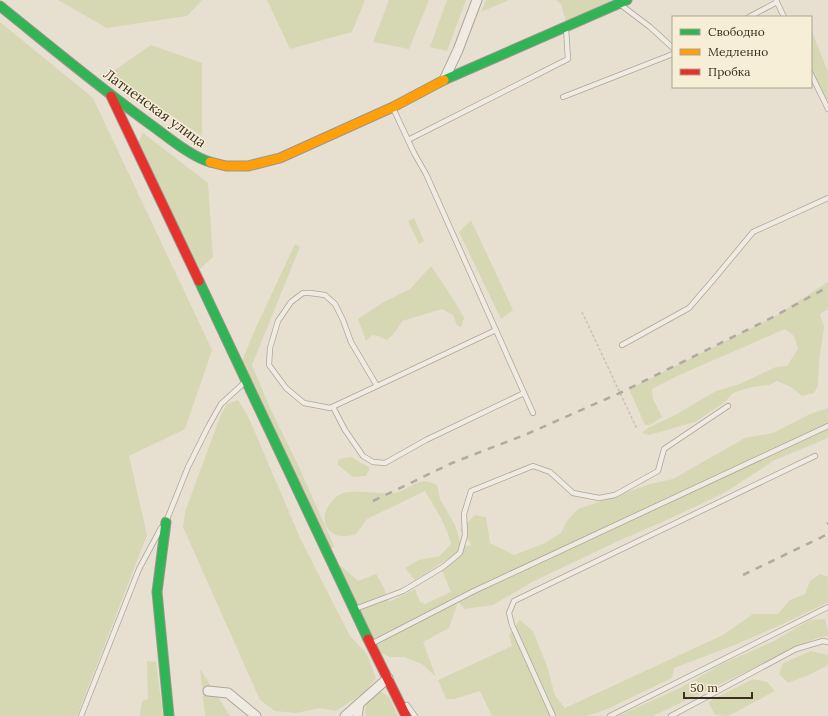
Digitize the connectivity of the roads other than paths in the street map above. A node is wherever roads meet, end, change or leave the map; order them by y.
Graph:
1 (477, 0) edge
2 (776, 1) edge
3 (623, 2) edge
4 (0, 6) edge
5 (751, 16) edge
6 (784, 16) edge
7 (566, 27) junction
8 (672, 47) edge
9 (672, 54) edge
10 (812, 76) edge
11 (444, 80) junction
12 (111, 96) junction
13 (563, 97) dead end
14 (393, 107) junction
15 (828, 109) edge
16 (408, 140) junction
17 (828, 198) edge
18 (496, 330) junction
19 (622, 345) dead end
20 (246, 381) junction
21 (377, 386) junction
22 (524, 393) junction
23 (728, 406) dead end
24 (333, 407) junction
25 (533, 413) dead end
26 (828, 426) edge
27 (815, 456) dead end
28 (166, 522) junction
29 (828, 607) edge
30 (355, 609) junction
31 (828, 642) edge
32 (370, 644) junction
33 (389, 681) junction
34 (208, 691) dead end
35 (359, 704) junction
36 (81, 716) edge
37 (169, 716) edge
38 (256, 716) edge
39 (345, 716) edge
40 (358, 716) edge
41 (406, 716) edge
42 (415, 716) edge
43 (553, 716) edge
44 (610, 716) edge
45 (671, 716) edge

1 - 11 street
2 - 5 lane
2 - 6 lane
3 - 7 street, Латненская улица
3 - 8 lane
4 - 12 street, Латненская улица
7 - 11 street, Латненская улица
7 - 16 lane
9 - 13 lane
10 - 15 lane
11 - 14 street, Латненская улица
12 - 14 street, Латненская улица
12 - 20 street
14 - 16 lane
16 - 18 lane
17 - 19 lane
18 - 21 lane
18 - 22 lane
20 - 28 lane
20 - 30 street
21 - 24 lane
21 - 24 lane
22 - 24 lane
22 - 25 lane
23 - 30 lane
26 - 32 lane
27 - 43 lane
28 - 36 lane
28 - 37 street
29 - 44 lane
30 - 32 street
31 - 45 lane
32 - 33 street
33 - 35 street
33 - 41 street
33 - 42 lane
34 - 38 street
35 - 39 street
35 - 40 street

